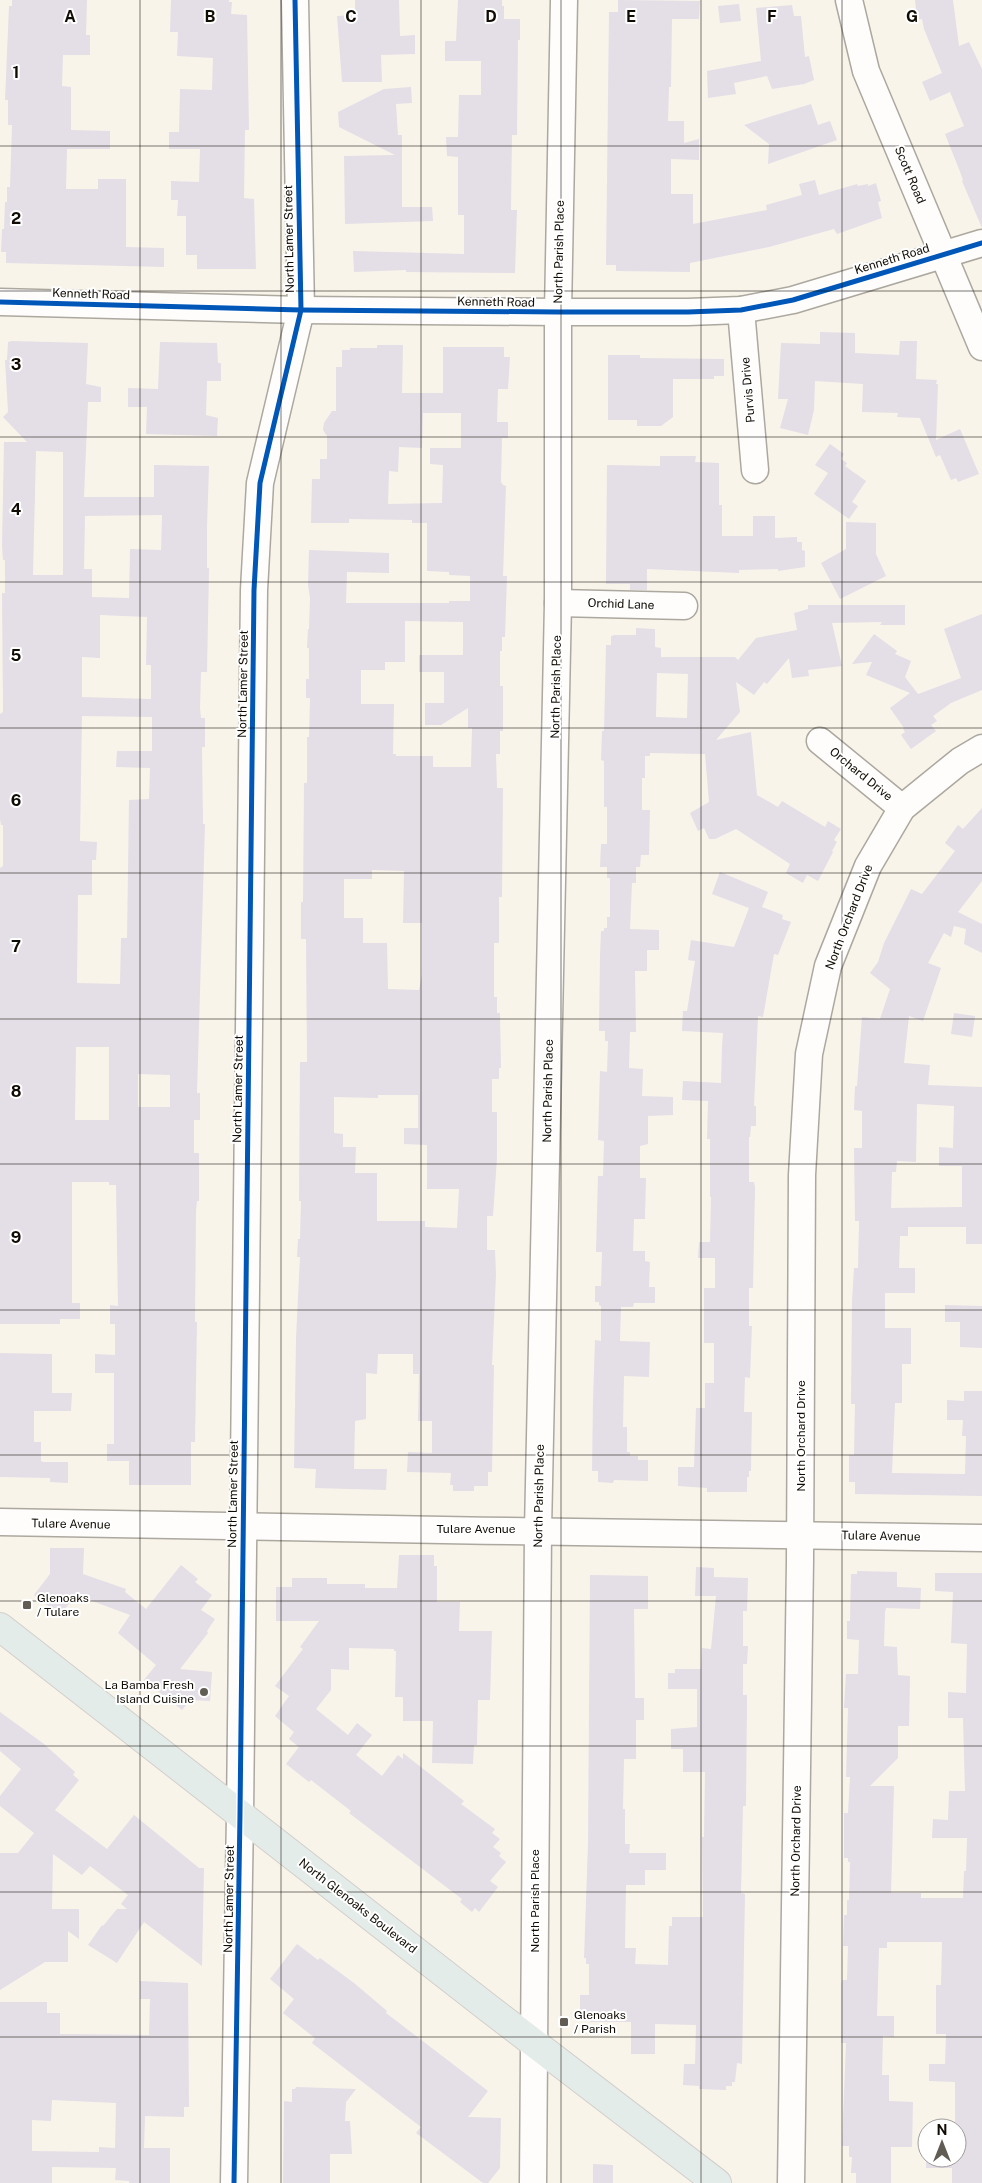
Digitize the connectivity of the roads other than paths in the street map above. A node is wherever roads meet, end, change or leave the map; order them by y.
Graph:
1 (295, 0) edge
2 (564, 0) edge
3 (849, 0) edge
4 (982, 243) edge
5 (944, 254) junction
6 (0, 302) edge
7 (300, 310) junction
8 (741, 310) junction
9 (558, 312) junction
10 (982, 347) edge
11 (755, 470) dead end
12 (558, 603) junction
13 (684, 606) dead end
14 (820, 741) dead end
15 (982, 748) edge
16 (902, 808) junction
17 (0, 1522) edge
18 (243, 1528) junction
19 (538, 1530) junction
20 (800, 1534) junction
21 (982, 1538) edge
22 (0, 1627) edge
23 (240, 1814) junction
24 (534, 2043) junction
25 (234, 2183) edge
26 (533, 2183) edge
27 (717, 2183) edge
28 (791, 2183) edge

1 - 7 street, North Lamer Street
2 - 9 street, North Parish Place
3 - 5 street, Scott Road
4 - 5 street, Kenneth Road
5 - 8 street, Kenneth Road
5 - 10 street, Scott Road
6 - 7 street, Kenneth Road
7 - 9 street, Kenneth Road
7 - 18 street, North Lamer Street
8 - 9 street, Kenneth Road
8 - 11 street, Purvis Drive
9 - 12 street, North Parish Place
12 - 13 street, Orchid Lane
12 - 19 street, North Parish Place
14 - 16 street, Orchard Drive
15 - 16 street, North Orchard Drive
16 - 20 street, North Orchard Drive
17 - 18 street, Tulare Avenue
18 - 19 street, Tulare Avenue
18 - 23 street, North Lamer Street
19 - 20 street, Tulare Avenue
19 - 24 street, North Parish Place
20 - 21 street, Tulare Avenue
20 - 28 street, North Orchard Drive
22 - 23 main road, North Glenoaks Boulevard
23 - 24 main road, North Glenoaks Boulevard
23 - 25 street, North Lamer Street
24 - 26 street, North Parish Place
24 - 27 main road, North Glenoaks Boulevard

